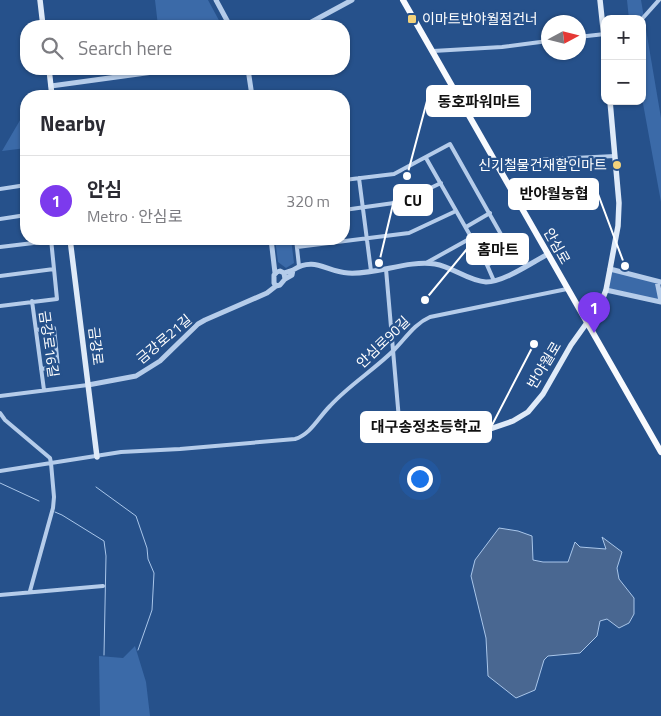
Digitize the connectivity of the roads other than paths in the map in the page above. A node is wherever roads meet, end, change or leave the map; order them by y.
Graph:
1 (40, 0) edge
2 (216, 0) edge
3 (352, 0) edge
4 (403, 0) edge
5 (600, 0) edge
6 (659, 0) edge
7 (602, 15) edge
8 (646, 15) edge
9 (42, 20) edge
10 (227, 20) edge
11 (315, 20) edge
12 (601, 34) edge
13 (586, 36) edge
14 (541, 42) edge
15 (433, 52) junction
16 (50, 75) edge
17 (131, 75) edge
18 (249, 75) edge
19 (51, 86) junction
20 (51, 90) edge
21 (251, 90) edge
22 (610, 105) edge
23 (615, 156) junction
24 (426, 158) junction
25 (495, 162) junction
26 (359, 178) junction
27 (350, 179) edge
28 (441, 183) junction
29 (20, 186) edge
30 (0, 189) edge
31 (363, 208) junction
32 (350, 209) edge
33 (456, 211) junction
34 (490, 213) junction
35 (20, 216) edge
36 (0, 219) edge
37 (466, 228) junction
38 (471, 238) junction
39 (367, 239) junction
40 (350, 241) edge
41 (20, 244) edge
42 (51, 245) edge
43 (71, 245) edge
44 (271, 245) edge
45 (314, 245) edge
46 (0, 247) edge
47 (297, 247) joint
48 (548, 254) junction
49 (426, 264) junction
50 (487, 265) junction
51 (300, 266) junction
52 (386, 269) junction
53 (610, 269) junction
54 (54, 270) junction
55 (371, 271) junction
56 (275, 273) junction
57 (0, 276) edge
58 (285, 276) junction
59 (494, 281) junction
60 (659, 281) edge
61 (276, 286) junction
62 (567, 290) junction
63 (606, 290) junction
64 (661, 301) edge
65 (32, 302) junction
66 (0, 306) edge
67 (588, 324) junction
68 (36, 330) junction
69 (394, 350) junction
70 (41, 369) junction
71 (88, 385) junction
72 (44, 390) junction
73 (0, 396) edge
74 (0, 412) edge
75 (413, 435) joint
76 (661, 452) edge
77 (98, 456) junction
78 (51, 463) junction
79 (0, 471) edge
80 (103, 586) dead end
81 (30, 591) junction
82 (0, 594) edge

1 - 9 main road
2 - 10 street
3 - 11 street
4 - 15 main road, 안심로
5 - 7 main road
6 - 8 street
12 - 13 street
14 - 15 street
15 - 25 main road, 안심로
16 - 19 main road
17 - 19 street
18 - 21 street
19 - 20 main road
22 - 23 main road, 반야월로
23 - 25 street
23 - 53 main road, 반야월로
24 - 26 street
24 - 28 street
24 - 34 street
25 - 48 main road, 안심로
26 - 27 street
26 - 31 street
28 - 31 street
28 - 33 street
29 - 30 street
31 - 32 street
31 - 39 street
33 - 37 street
33 - 39 street
34 - 37 street
34 - 50 street
35 - 36 street
37 - 38 street
38 - 49 street
38 - 50 street
39 - 40 street
39 - 55 street
41 - 46 street, 금강로16길
42 - 54 street, 금강로16길
43 - 71 main road, 금강로
44 - 56 street
45 - 47 street
47 - 51 street
48 - 59 street
48 - 62 main road, 안심로
49 - 52 street
49 - 59 street
50 - 59 street
51 - 55 street
51 - 58 street, 금강로21길
52 - 55 street
52 - 69 street
53 - 60 street
53 - 63 main road, 반야월로
54 - 57 street
54 - 65 street, 금강로16길
56 - 58 street
56 - 61 street
58 - 61 street, 금강로21길
60 - 64 street
61 - 71 street, 금강로21길
62 - 67 main road, 안심로
62 - 69 street, 안심로90길
63 - 64 street
63 - 67 main road, 반야월로
65 - 66 street, 금강로16길
65 - 68 street, 금강로16길
67 - 75 main road, 반야월로
67 - 76 main road, 안심로
68 - 70 street, 금강로16길
68 - 70 street
69 - 75 street
69 - 77 street, 안심로90길
70 - 72 street, 금강로16길
71 - 72 street, 금강로16길
71 - 77 main road, 금강로
72 - 73 street, 금강로16길
74 - 78 street
77 - 78 street
78 - 79 street
78 - 81 street
80 - 81 street
81 - 82 street

